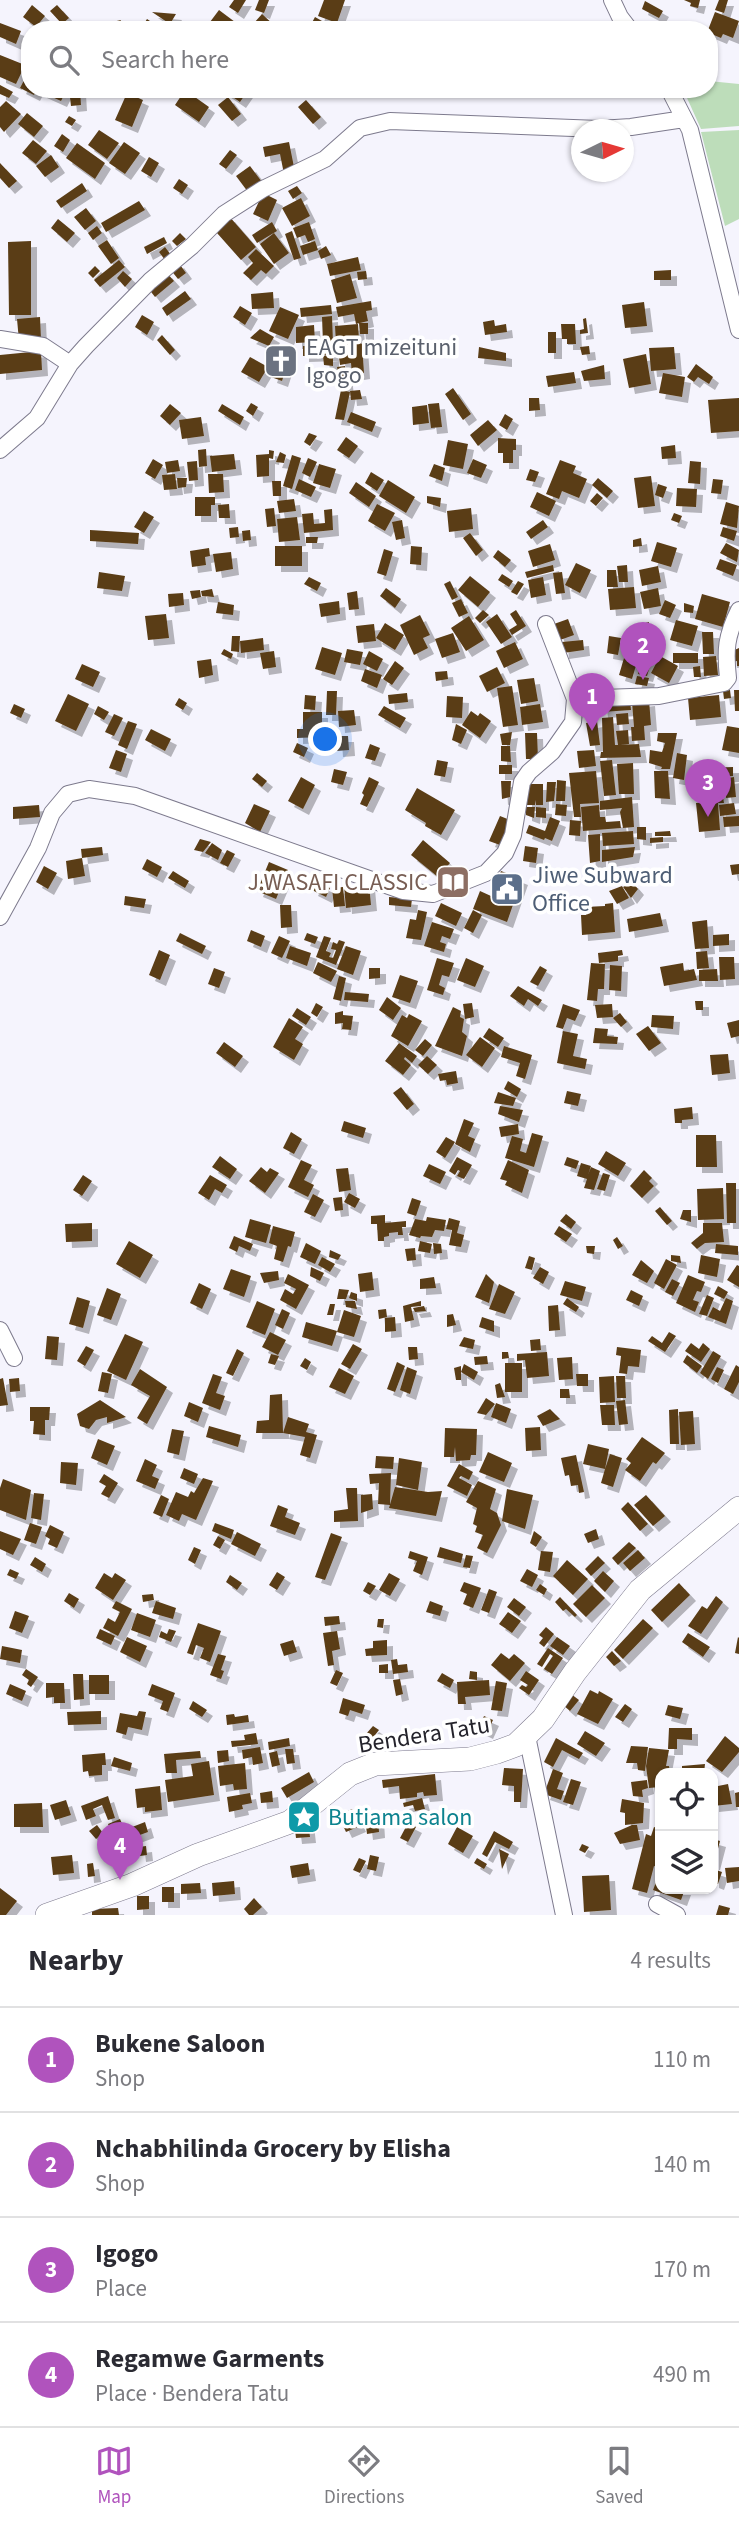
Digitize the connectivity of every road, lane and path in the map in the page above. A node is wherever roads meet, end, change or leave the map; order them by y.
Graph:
1 (612, 0) edge
2 (623, 21) edge
3 (674, 98) edge
4 (684, 119) junction
5 (739, 330) edge
6 (0, 339) edge
7 (71, 364) junction
8 (0, 450) edge
9 (739, 610) edge
10 (546, 625) dead end
11 (575, 699) junction
12 (0, 917) edge
13 (0, 1330) edge
14 (14, 1358) dead end
15 (739, 1507) edge
16 (527, 1736) junction
17 (657, 1905) dead end
18 (47, 1915) edge
19 (564, 1915) edge
20 (677, 1915) edge

1 - 2 street
3 - 4 street
4 - 5 street
4 - 7 street
6 - 7 street
7 - 8 street
9 - 11 street
10 - 11 street
11 - 12 street
13 - 14 street
15 - 16 main road, Bendera Tatu
16 - 18 main road, Bendera Tatu
16 - 19 street
17 - 20 street

